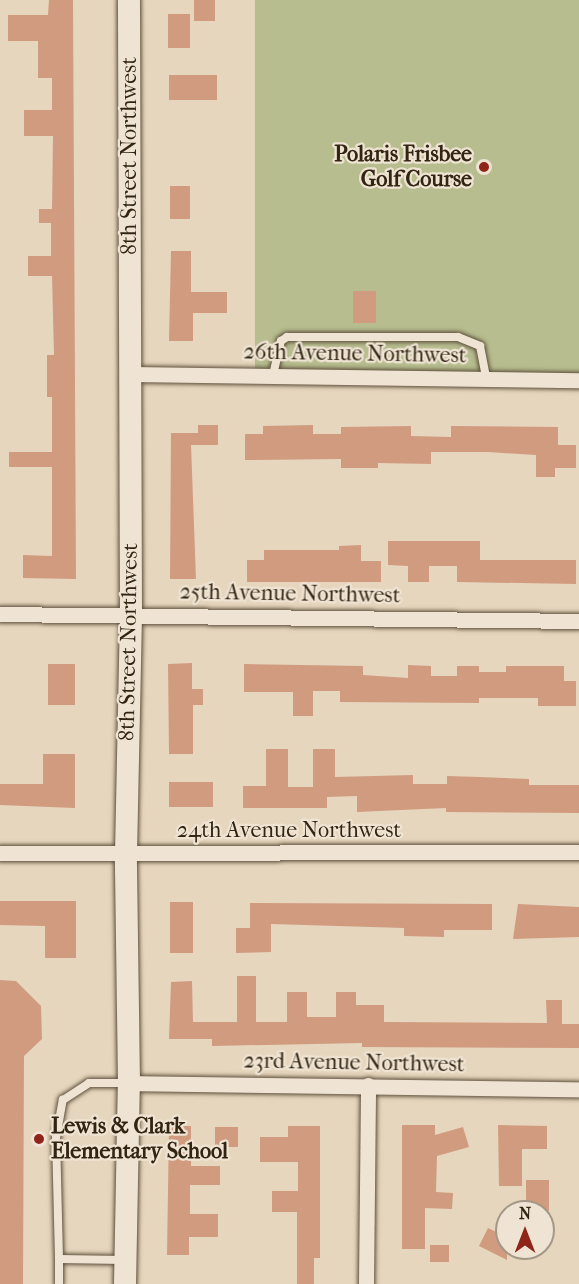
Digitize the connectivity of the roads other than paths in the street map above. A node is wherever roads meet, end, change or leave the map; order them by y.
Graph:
1 (129, 0) edge
2 (130, 374) junction
3 (273, 375) junction
4 (486, 378) junction
5 (579, 380) edge
6 (0, 614) edge
7 (131, 615) junction
8 (579, 621) edge
9 (579, 852) edge
10 (0, 853) edge
11 (126, 854) junction
12 (129, 1083) junction
13 (368, 1085) junction
14 (579, 1089) edge
15 (59, 1259) junction
16 (125, 1260) junction
17 (59, 1284) edge
18 (125, 1284) edge
19 (366, 1284) edge

1 - 2 street, 8th Street Northwest
2 - 3 street, 26th Avenue Northwest
2 - 7 street, 8th Street Northwest
3 - 4 street, 26th Avenue Northwest
3 - 4 lane
4 - 5 street, 26th Avenue Northwest
6 - 7 street, 25th Avenue Northwest
7 - 8 street, 25th Avenue Northwest
7 - 11 street, 8th Street Northwest
9 - 11 street, 24th Avenue Northwest
10 - 11 street, 24th Avenue Northwest
11 - 12 street, 8th Street Northwest
12 - 13 street, 23rd Avenue Northwest
12 - 15 lane
12 - 16 street, 8th Street Northwest
13 - 14 street, 23rd Avenue Northwest
13 - 19 street
15 - 16 lane
15 - 17 lane
16 - 18 street, 8th Street Northwest

